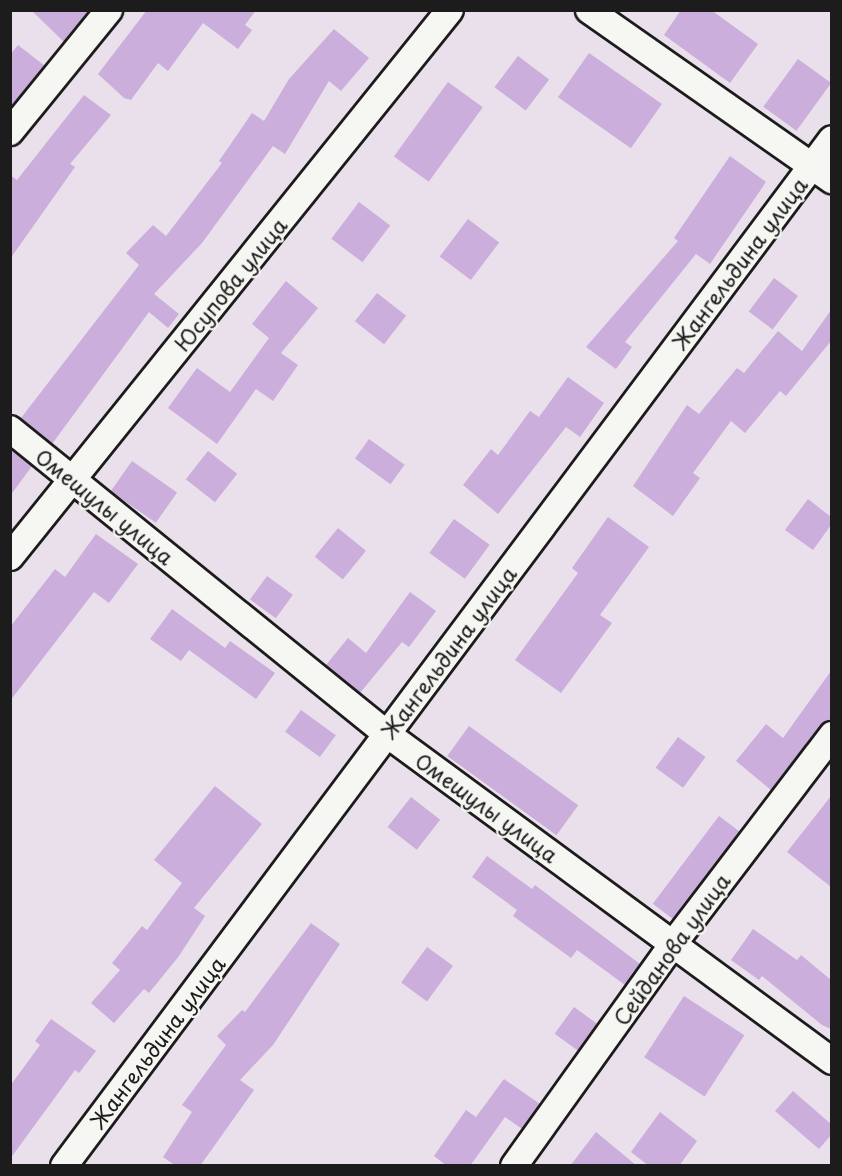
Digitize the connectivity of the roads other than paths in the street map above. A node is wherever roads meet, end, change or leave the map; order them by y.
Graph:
1 (109, 10) edge
2 (450, 10) edge
3 (589, 10) edge
4 (10, 132) edge
5 (831, 139) edge
6 (821, 173) edge
7 (10, 429) edge
8 (72, 479) junction
9 (10, 557) edge
10 (387, 734) junction
11 (831, 735) edge
12 (673, 944) junction
13 (831, 1061) edge
14 (64, 1166) edge
15 (514, 1166) edge

1 - 4 street
2 - 8 street, Юсупова улица
3 - 6 street
5 - 6 street, Жангельдина улица
6 - 10 street, Жангельдина улица
7 - 8 street, Омешулы улица
8 - 9 street, Юсупова улица
8 - 10 street, Омешулы улица
10 - 12 street, Омешулы улица
10 - 14 street, Жангельдина улица
11 - 12 street, Сейданова улица
12 - 13 street, Омешулы улица
12 - 15 street, Сейданова улица

